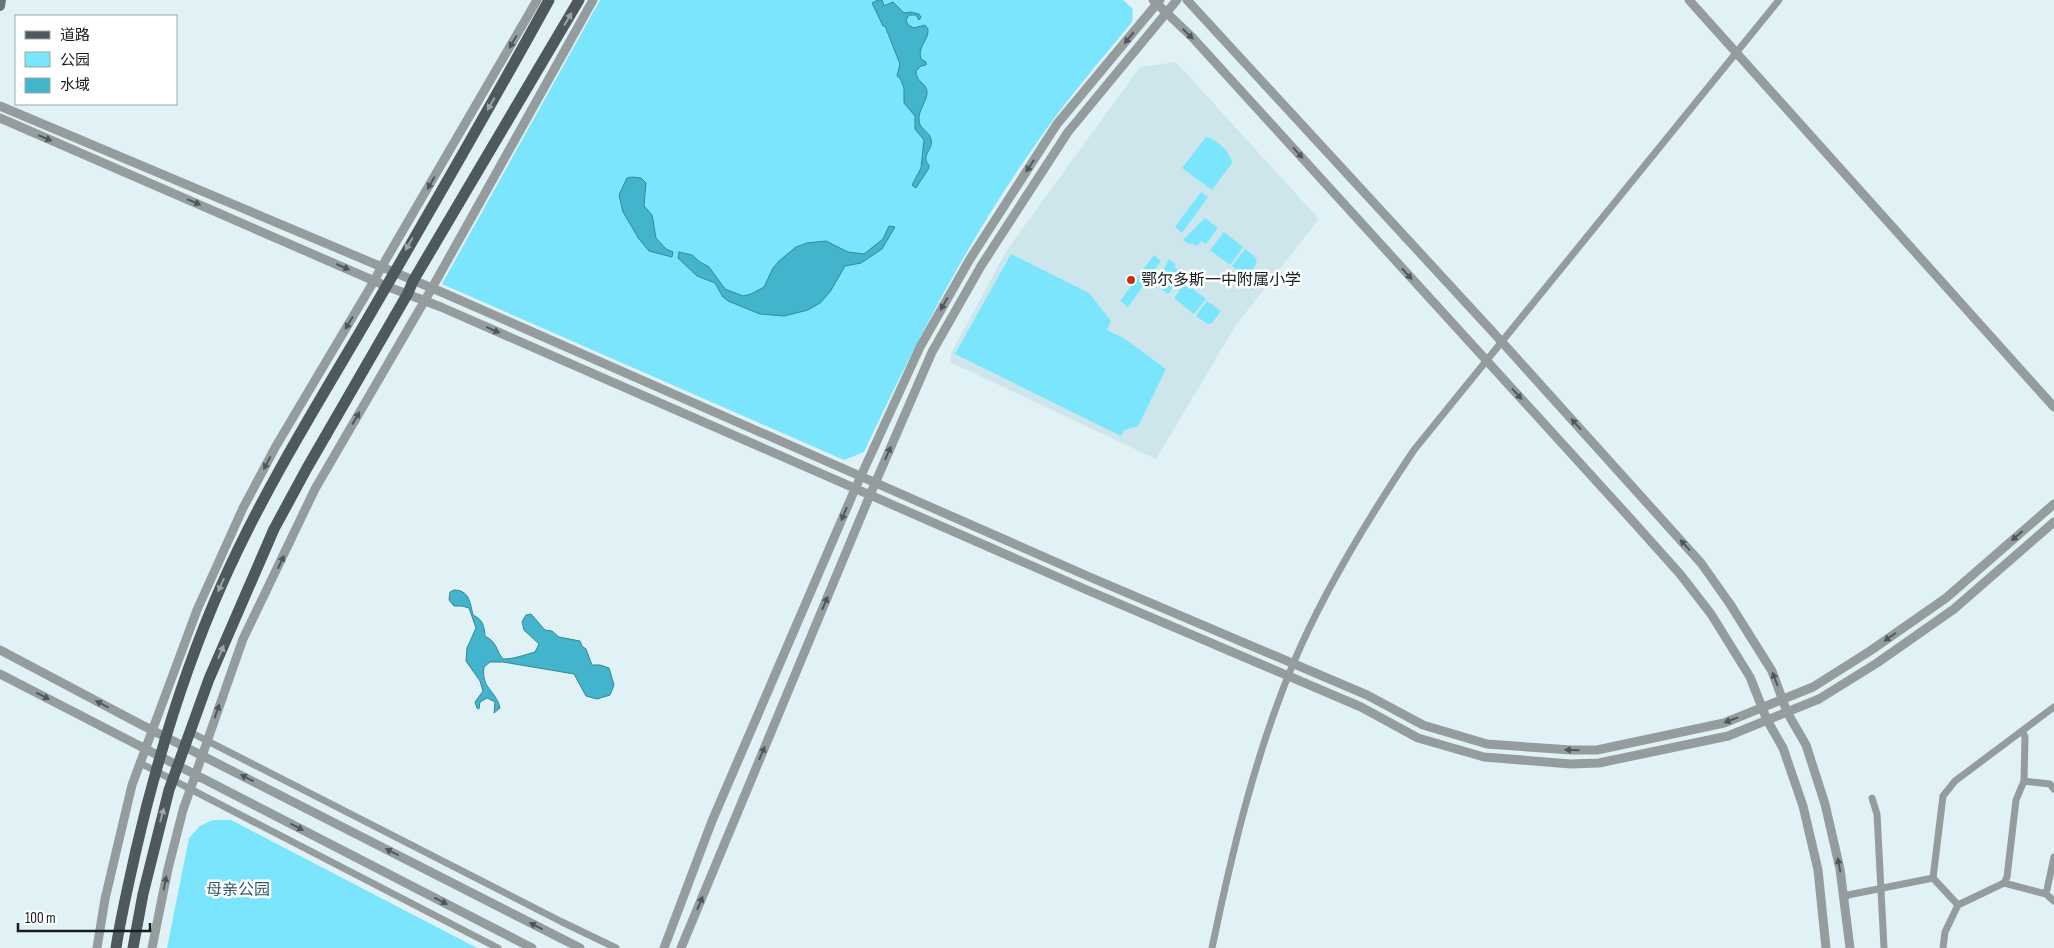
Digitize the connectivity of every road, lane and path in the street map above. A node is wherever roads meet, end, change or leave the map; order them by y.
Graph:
1 (1, 0) edge
2 (537, 0) edge
3 (549, 0) edge
4 (580, 0) edge
5 (593, 0) edge
6 (1177, 0) edge
7 (1186, 0) edge
8 (1689, 0) edge
9 (1779, 0) edge
10 (1157, 1) edge
11 (0, 6) edge
12 (1166, 13) junction
13 (1737, 52) junction
14 (0, 106) edge
15 (0, 118) edge
16 (381, 268) junction
17 (392, 273) junction
18 (374, 281) junction
19 (413, 281) junction
20 (386, 286) junction
21 (432, 288) junction
22 (408, 293) junction
23 (424, 300) junction
24 (1502, 342) junction
25 (1486, 361) junction
26 (2054, 406) edge
27 (861, 476) junction
28 (875, 482) junction
29 (855, 489) junction
30 (870, 495) junction
31 (2054, 504) edge
32 (2054, 522) edge
33 (0, 650) edge
34 (1293, 663) junction
35 (0, 674) edge
36 (1288, 676) junction
37 (1782, 699) junction
38 (2054, 707) edge
39 (1762, 708) junction
40 (1787, 712) junction
41 (1767, 720) junction
42 (152, 730) junction
43 (190, 732) junction
44 (2023, 732) junction
45 (165, 737) junction
46 (206, 740) junction
47 (184, 746) junction
48 (146, 748) junction
49 (160, 755) junction
50 (201, 755) junction
51 (140, 763) junction
52 (178, 765) junction
53 (155, 771) junction
54 (194, 774) junction
55 (173, 780) junction
56 (2024, 781) junction
57 (190, 789) junction
58 (2054, 789) edge
59 (1872, 798) dead end
60 (2054, 857) edge
61 (1934, 878) junction
62 (2004, 883) junction
63 (1882, 888) junction
64 (2046, 894) junction
65 (1844, 898) junction
66 (2054, 901) edge
67 (1958, 906) junction
68 (97, 948) edge
69 (116, 948) edge
70 (133, 948) edge
71 (152, 948) edge
72 (498, 948) edge
73 (532, 948) edge
74 (580, 948) edge
75 (616, 948) edge
76 (664, 948) edge
77 (681, 948) edge
78 (1212, 948) edge
79 (1826, 948) edge
80 (1850, 948) edge
81 (1884, 948) edge
82 (1943, 948) edge

1 - 11 main road
2 -> 16 street
3 -> 17 main road
19 -> 4 main road
5 - 21 street
6 - 12 street
7 - 24 street
8 - 13 street
9 - 13 street
10 - 12 street
10 -> 27 street
12 -> 25 street
28 -> 12 street
13 - 24 street
13 - 26 street
14 - 16 street
15 -> 18 street
16 - 17 street
16 - 18 street
17 - 19 street
17 - 20 main road
18 - 20 street
18 -> 42 street
19 - 21 street
19 - 22 main road
20 - 22 street
20 -> 45 main road
21 - 23 street
21 - 27 street
22 - 23 street
43 -> 22 main road
23 -> 29 street
46 -> 23 street
24 - 25 street
37 -> 24 street
25 - 34 street
25 -> 39 street
27 - 28 street
27 - 29 street
28 - 30 street
28 - 34 street
29 - 30 street
29 -> 76 street
30 - 36 street
77 -> 30 street
31 -> 37 street
32 - 40 street
42 -> 33 street
34 - 36 street
39 -> 34 street
35 -> 48 street
36 - 41 street
36 - 78 street
37 - 39 street
37 - 40 street
38 - 44 street
39 - 41 street
40 - 41 street
65 -> 40 street
41 - 79 street
42 - 45 street
42 - 48 street
43 - 46 street
43 - 47 main road
44 - 56 street
44 - 61 street
45 - 47 street
45 - 49 main road
46 - 50 street
46 - 75 street
47 - 50 street
47 - 52 main road
48 - 49 street
48 - 51 street
49 - 52 street
49 - 53 main road
50 - 54 street
74 -> 50 street
51 - 53 street
51 - 68 street
52 - 54 street
52 - 55 main road
53 - 55 street
53 - 69 main road
54 - 57 street
54 -> 73 street
55 - 57 street
70 -> 55 main road
56 - 58 street
56 - 62 street
71 -> 57 street
57 - 72 street
59 - 63 street
60 - 64 street
61 - 63 street
61 - 67 street
62 - 64 street
62 - 67 street
63 - 65 street
63 - 81 street
64 - 66 street
65 - 80 street
67 - 82 street

